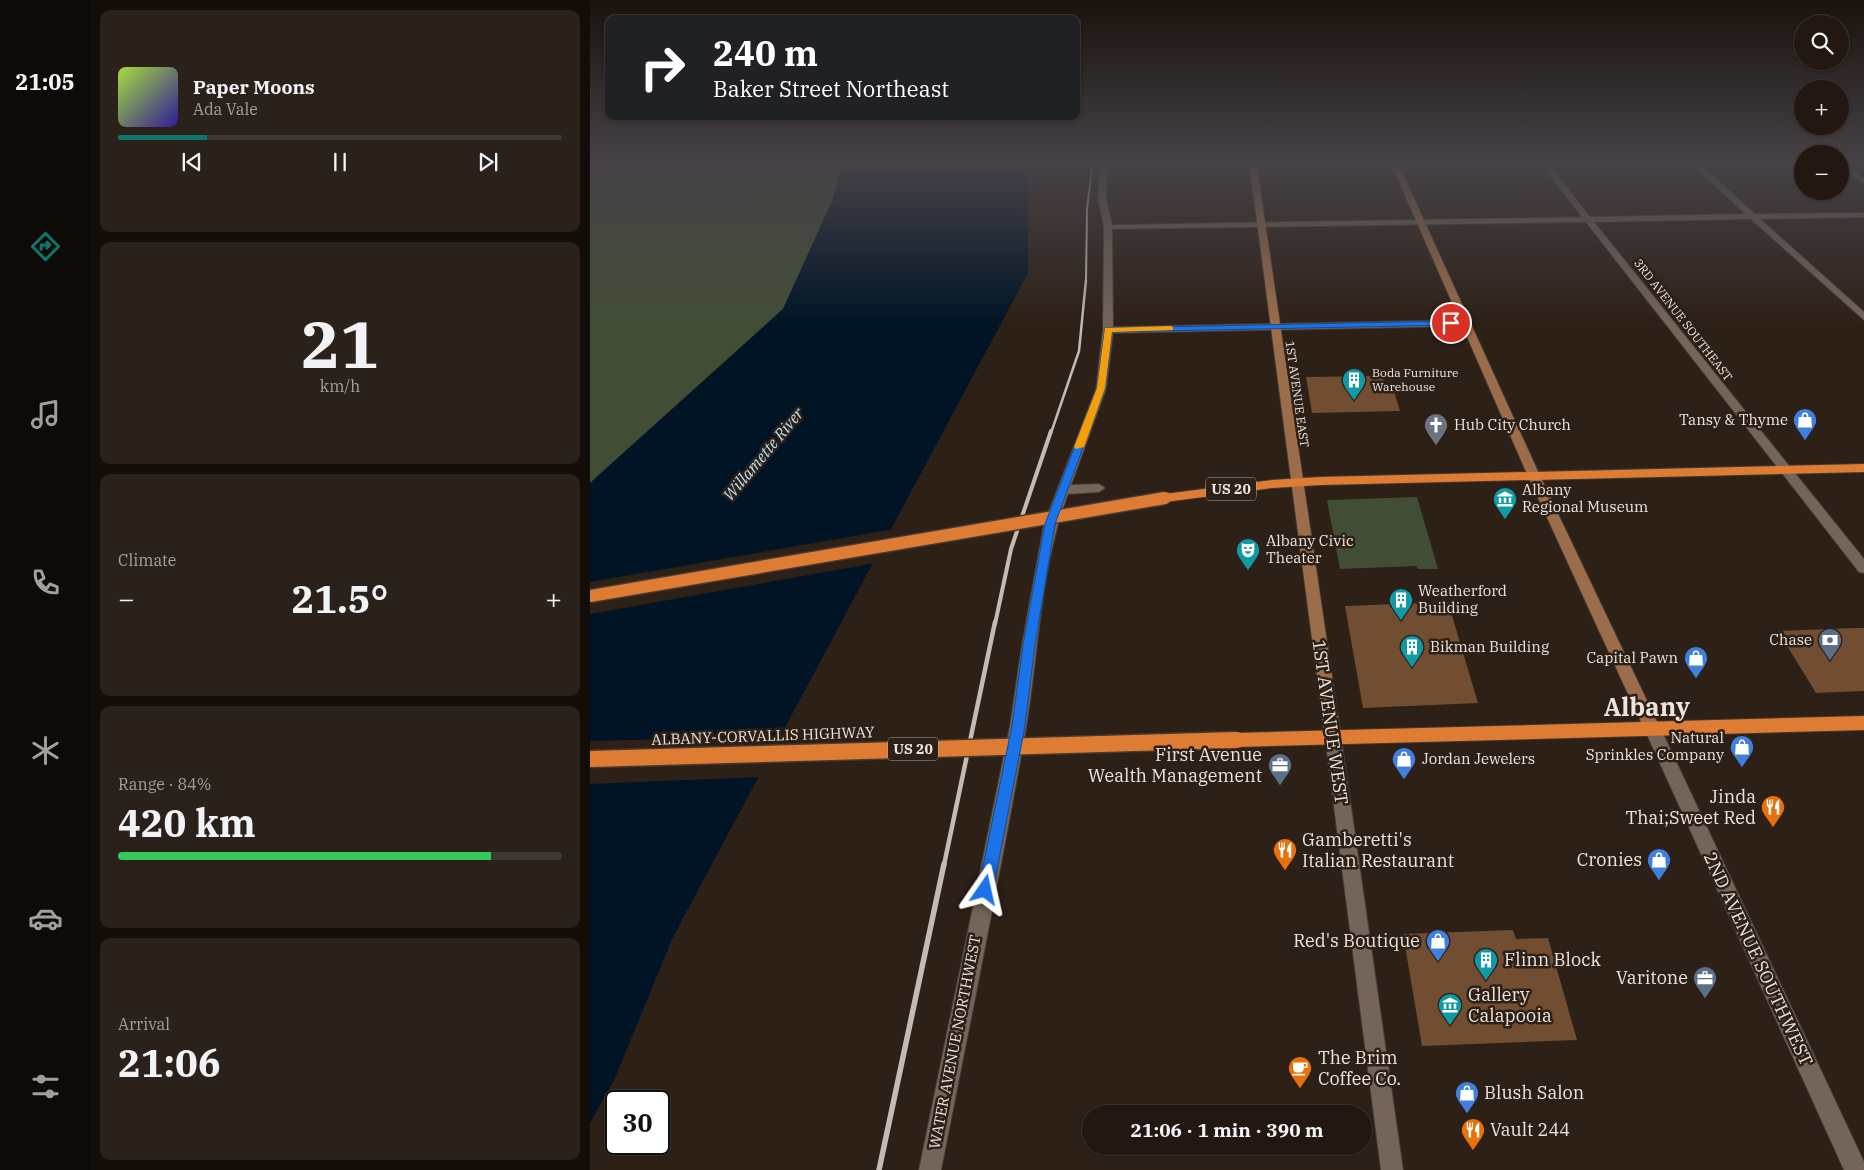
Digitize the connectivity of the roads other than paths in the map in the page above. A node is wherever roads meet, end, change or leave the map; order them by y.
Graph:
1 (1106, 216) edge
2 (1260, 216) edge
3 (1417, 216) edge
4 (1585, 216) edge
5 (1830, 216) edge
6 (1752, 217) junction
7 (1588, 219) junction
8 (1420, 222) junction
9 (1261, 225) junction
10 (1108, 227) junction
11 (1863, 316) edge
12 (1466, 323) junction
13 (1275, 327) junction
14 (1108, 330) junction
15 (1864, 468) edge
16 (1786, 470) junction
17 (1534, 476) junction
18 (1296, 482) junction
19 (1099, 488) dead end
20 (1062, 490) junction
21 (1864, 568) edge
22 (590, 596) edge
23 (1864, 722) edge
24 (1652, 728) junction
25 (1333, 737) junction
26 (590, 759) edge
27 (930, 1170) edge
28 (1392, 1170) edge
29 (1856, 1170) edge

1 - 10 street, WATER AVENUE NORTHWEST
2 - 9 main road, 1ST AVENUE EAST
3 - 8 main road, 2ND AVENUE SOUTHWEST
4 - 7 street, 3RD AVENUE SOUTHEAST
5 - 6 street
6 - 7 street
6 - 11 street
7 - 8 street
7 - 16 street, 3RD AVENUE SOUTHEAST
8 - 9 street
8 - 12 main road, 2ND AVENUE SOUTHWEST
9 - 10 street
9 - 13 main road, 1ST AVENUE EAST
10 - 14 street, WATER AVENUE NORTHWEST
12 - 13 street
12 - 17 main road, 2ND AVENUE SOUTHWEST
13 - 14 street
13 - 18 main road, 1ST AVENUE EAST
14 - 20 street, WATER AVENUE NORTHWEST
15 - 16 highway, US 20
16 - 17 highway, US 20
16 - 21 street, 3RD AVENUE SOUTHEAST
17 - 18 highway, US 20
17 - 24 main road, 2ND AVENUE SOUTHWEST
18 - 22 highway, US 20, bridge
18 - 25 main road, 1ST AVENUE WEST
19 - 20 street
20 - 27 street, WATER AVENUE NORTHWEST
23 - 24 highway, US 20
24 - 25 highway, US 20
24 - 29 street, 2ND AVENUE SOUTHWEST
25 - 26 highway, ALBANY-CORVALLIS HIGHWAY / US 20, bridge
25 - 28 street, 1ST AVENUE WEST

